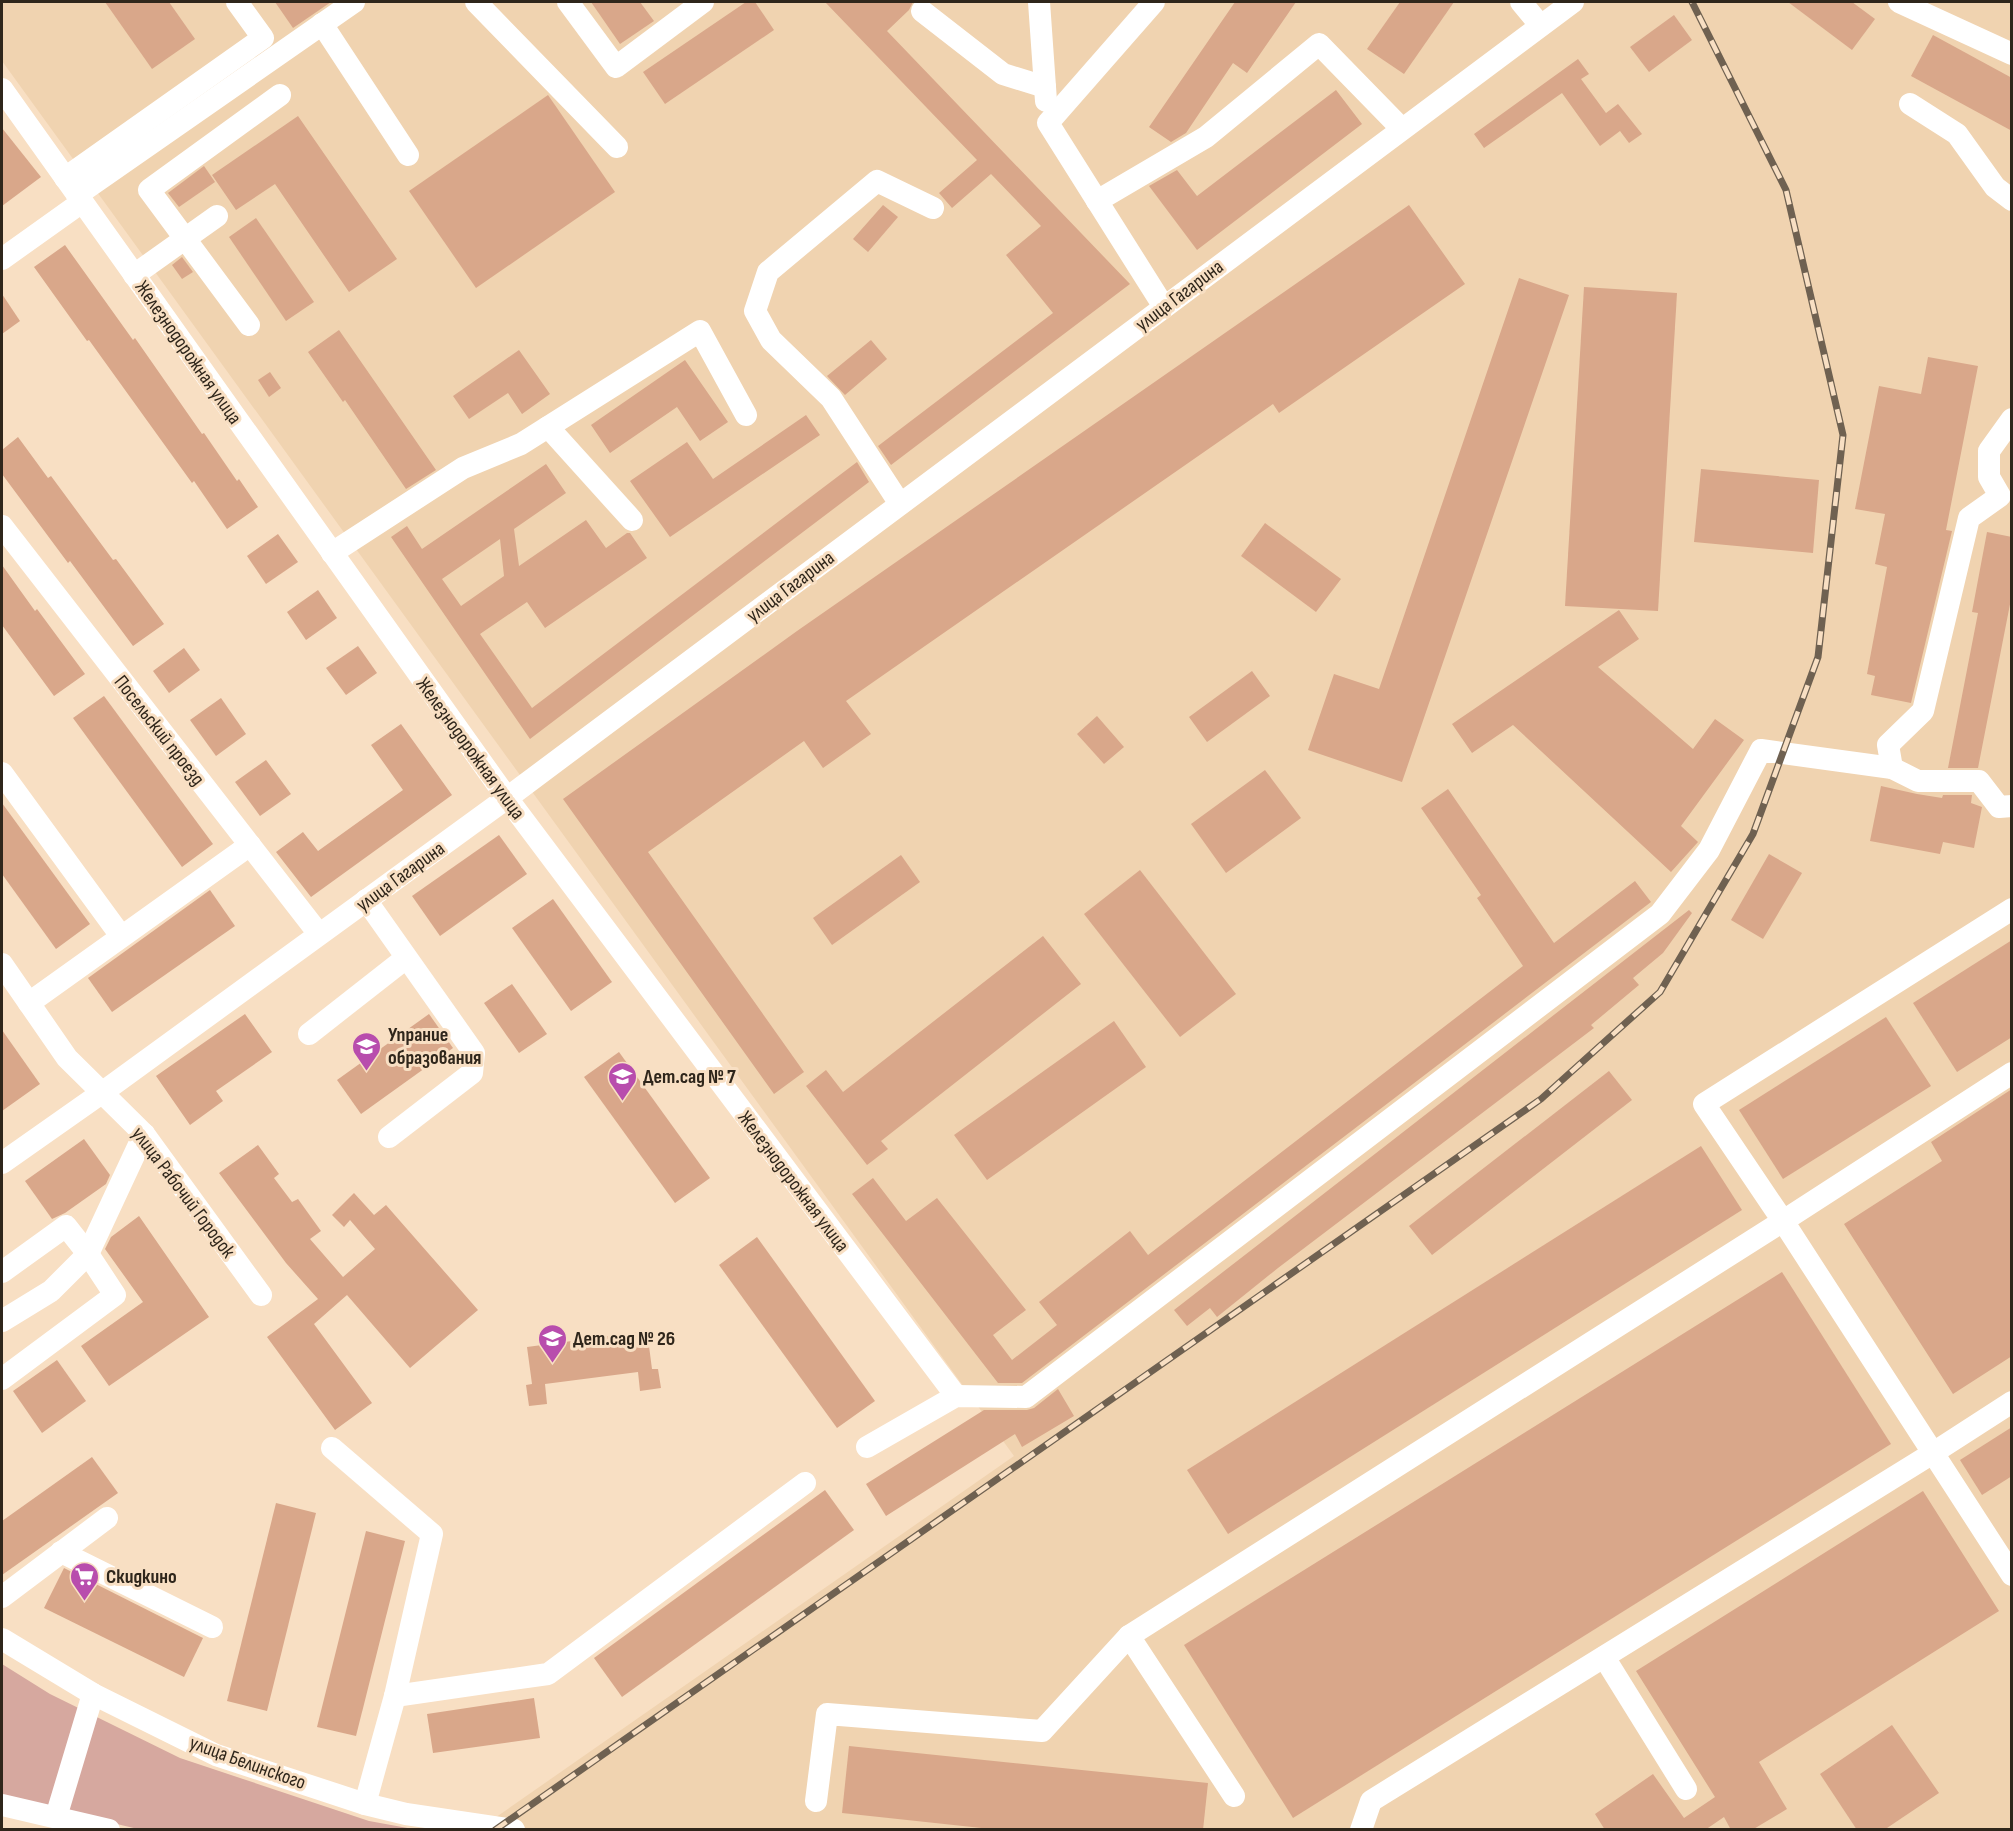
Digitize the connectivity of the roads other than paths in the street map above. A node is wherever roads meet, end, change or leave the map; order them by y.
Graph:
1 (237, 2) edge
2 (354, 2) edge
3 (476, 2) edge
4 (568, 2) edge
5 (703, 2) edge
6 (1039, 2) edge
7 (1154, 2) edge
8 (1521, 2) edge
9 (1573, 2) edge
10 (1899, 2) edge
11 (922, 11) dead end
12 (322, 24) junction
13 (1540, 25) junction
14 (2012, 54) edge
15 (1045, 87) junction
16 (2, 89) edge
17 (280, 95) dead end
18 (1910, 104) dead end
19 (1048, 123) junction
20 (1401, 128) junction
21 (617, 147) dead end
22 (408, 155) dead end
23 (74, 192) junction
24 (2012, 200) edge
25 (1097, 201) junction
26 (933, 208) dead end
27 (217, 216) dead end
28 (185, 239) junction
29 (2, 259) edge
30 (134, 275) junction
31 (1164, 307) junction
32 (249, 325) dead end
33 (746, 415) dead end
34 (2012, 419) edge
35 (548, 427) junction
36 (900, 504) junction
37 (632, 520) dead end
38 (2, 526) edge
39 (332, 553) junction
40 (1892, 768) junction
41 (2, 772) edge
42 (507, 798) junction
43 (2012, 806) edge
44 (250, 845) junction
45 (366, 900) junction
46 (2012, 909) edge
47 (319, 934) junction
48 (121, 936) junction
49 (406, 958) junction
50 (2, 964) edge
51 (29, 1003) junction
52 (309, 1034) dead end
53 (2012, 1073) edge
54 (103, 1092) junction
55 (144, 1134) junction
56 (389, 1137) dead end
57 (2, 1163) edge
58 (1783, 1221) junction
59 (87, 1254) junction
60 (2, 1272) edge
61 (261, 1295) dead end
62 (2, 1321) edge
63 (2, 1379) edge
64 (956, 1396) junction
65 (2012, 1402) edge
66 (867, 1447) dead end
67 (332, 1448) dead end
68 (1933, 1453) junction
69 (805, 1483) dead end
70 (107, 1518) dead end
71 (61, 1552) junction
72 (2012, 1575) edge
73 (2, 1597) edge
74 (212, 1627) dead end
75 (1129, 1636) junction
76 (2, 1639) edge
77 (1604, 1657) junction
78 (93, 1694) junction
79 (395, 1696) junction
80 (1686, 1789) dead end
81 (1234, 1796) dead end
82 (816, 1801) dead end
83 (365, 1804) junction
84 (2, 1805) edge
85 (56, 1817) junction
86 (109, 1830) edge
87 (514, 1830) edge
88 (1361, 1830) edge

1 - 23 street
2 - 12 street
3 - 21 street
4 - 5 street
6 - 15 street
7 - 19 street
8 - 13 street
9 - 13 street, улица Гагарина
10 - 14 street
11 - 15 street
12 - 22 street
12 - 23 street
13 - 20 street, улица Гагарина
15 - 19 street
16 - 23 street, Железнодорожная улица
17 - 28 street
18 - 24 street
19 - 25 street
20 - 25 street
20 - 31 street, улица Гагарина
23 - 29 street
23 - 30 street, Железнодорожная улица
25 - 31 street
26 - 36 street
27 - 28 street
28 - 30 street
28 - 32 street
30 - 39 street, Железнодорожная улица
31 - 36 street, улица Гагарина
33 - 35 street
34 - 40 street
35 - 37 street
35 - 39 street
36 - 42 street, улица Гагарина
38 - 44 street, Посельский проезд
39 - 42 street, Железнодорожная улица
40 - 43 street
40 - 64 street
41 - 48 street
42 - 45 street, улица Гагарина
42 - 64 street, Железнодорожная улица
44 - 47 street, Посельский проезд
44 - 48 street
45 - 47 street, улица Гагарина
45 - 49 street
46 - 58 street
47 - 54 street, улица Гагарина
48 - 51 street
49 - 52 street
49 - 56 street
50 - 51 street, улица Рабочий Городок
51 - 54 street, улица Рабочий Городок
53 - 58 street
54 - 55 street, улица Рабочий Городок
54 - 57 street, улица Гагарина
55 - 59 street
55 - 61 street, улица Рабочий Городок
58 - 68 street
58 - 75 street
59 - 60 street
59 - 62 street
59 - 63 street
64 - 66 street
65 - 68 street
67 - 79 street
68 - 72 street
68 - 77 street
69 - 79 street
70 - 71 street
71 - 73 street
71 - 74 street
75 - 81 street
75 - 82 street
76 - 78 street, улица Белинского
77 - 80 street
77 - 88 street
78 - 83 street, улица Белинского
78 - 85 street
79 - 83 street
83 - 87 street, улица Белинского
84 - 85 street
85 - 86 street

